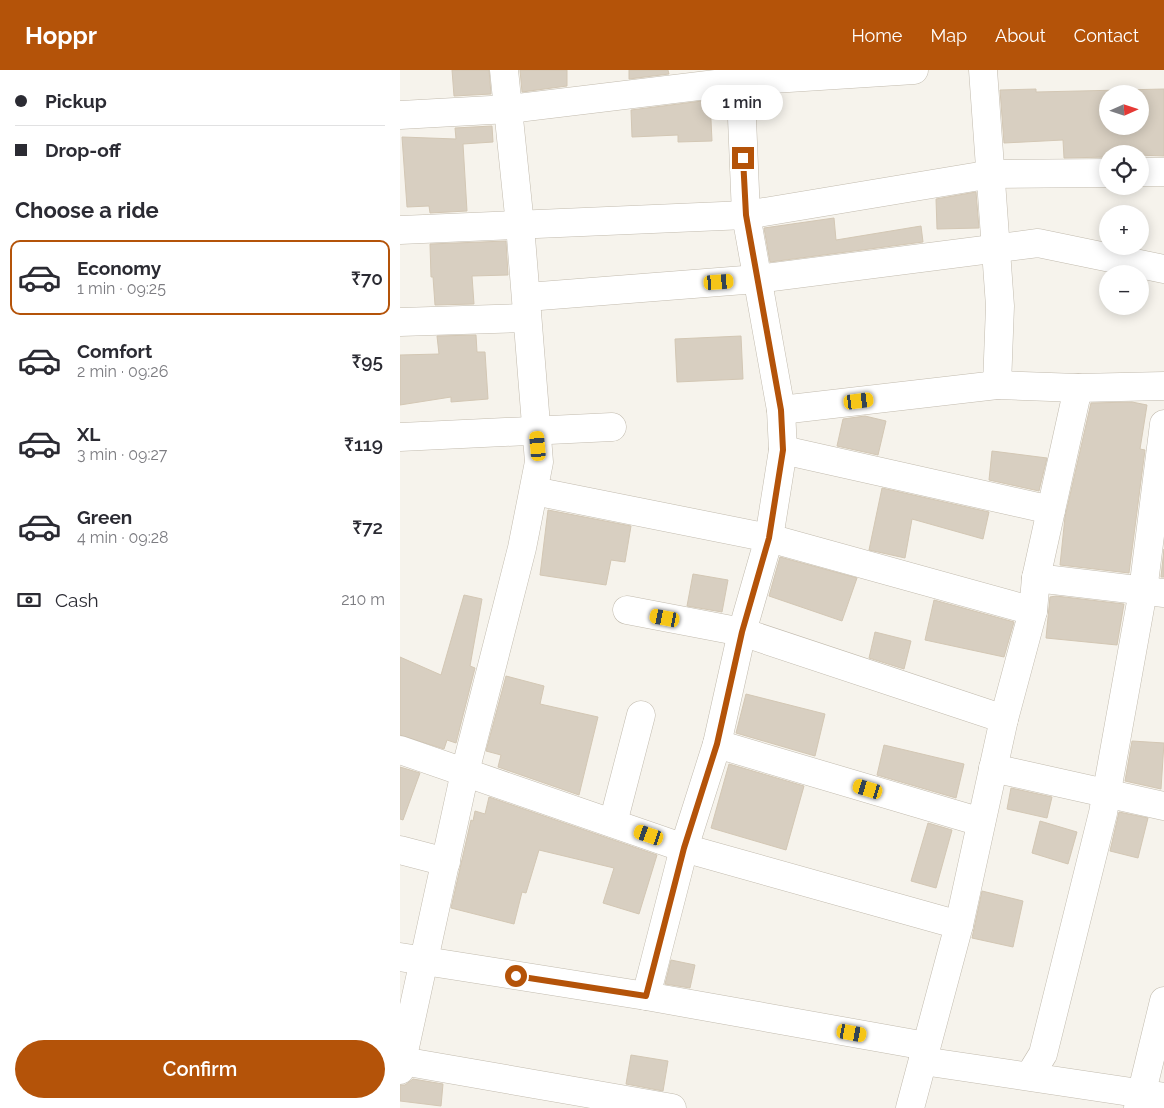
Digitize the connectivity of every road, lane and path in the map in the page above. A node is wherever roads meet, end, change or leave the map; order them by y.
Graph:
1 (504, 70) edge
2 (914, 70) edge
3 (983, 70) edge
4 (740, 76) edge
5 (509, 110) junction
6 (400, 115) edge
7 (1149, 172) edge
8 (1164, 172) edge
9 (1099, 173) edge
10 (992, 174) junction
11 (746, 215) junction
12 (520, 225) junction
13 (400, 230) edge
14 (994, 250) junction
15 (1164, 269) edge
16 (757, 279) junction
17 (527, 308) junction
18 (400, 322) edge
19 (997, 385) junction
20 (1164, 386) edge
21 (1078, 388) junction
22 (781, 410) junction
23 (1164, 424) edge
24 (612, 426) dead end
25 (536, 430) junction
26 (400, 437) edge
27 (783, 450) junction
28 (534, 491) junction
29 (1051, 510) junction
30 (769, 538) junction
31 (1036, 578) junction
32 (1153, 592) edge
33 (627, 610) dead end
34 (1033, 612) junction
35 (742, 632) junction
36 (641, 715) dead end
37 (1004, 719) junction
38 (717, 744) junction
39 (400, 750) edge
40 (993, 768) junction
41 (465, 772) junction
42 (1106, 793) junction
43 (1164, 806) edge
44 (981, 822) junction
45 (613, 823) junction
46 (684, 848) junction
47 (400, 850) edge
48 (446, 862) junction
49 (959, 925) junction
50 (412, 959) edge
51 (646, 996) junction
52 (1164, 1001) edge
53 (925, 1054) junction
54 (401, 1065) edge
55 (1030, 1075) junction
56 (1148, 1099) edge
57 (672, 1108) edge
58 (910, 1108) edge

1 - 5 street
2 - 4 street
3 - 10 street
4 - 5 street
4 - 11 street
5 - 6 street
5 - 12 street
7 - 8 street
9 - 10 street
10 - 11 street
10 - 14 street
11 - 12 street
11 - 16 street
12 - 13 street
12 - 17 street
14 - 15 street
14 - 16 street
14 - 19 street
16 - 17 street
16 - 22 street
17 - 18 street
17 - 25 street
19 - 21 street
19 - 22 street
20 - 21 street
21 - 29 street
22 - 27 street
23 - 32 street
24 - 25 street
25 - 26 street
25 - 28 street
27 - 29 street
27 - 30 street
28 - 30 street
28 - 41 street
29 - 31 street
30 - 34 street
30 - 35 street
31 - 32 street
31 - 34 street
32 - 42 street
33 - 35 street
34 - 37 street
35 - 37 street
35 - 38 street
36 - 45 street
37 - 40 street
38 - 44 street
38 - 46 street
39 - 41 street
40 - 42 street
40 - 44 street
41 - 45 street
41 - 48 street
42 - 43 street
42 - 55 street
44 - 49 street
45 - 46 street
46 - 49 street
46 - 51 street
47 - 48 street
48 - 50 street
49 - 53 street
50 - 51 street
50 - 54 street
51 - 53 street
52 - 56 street
53 - 55 street
53 - 58 street
54 - 57 street
55 - 56 street

